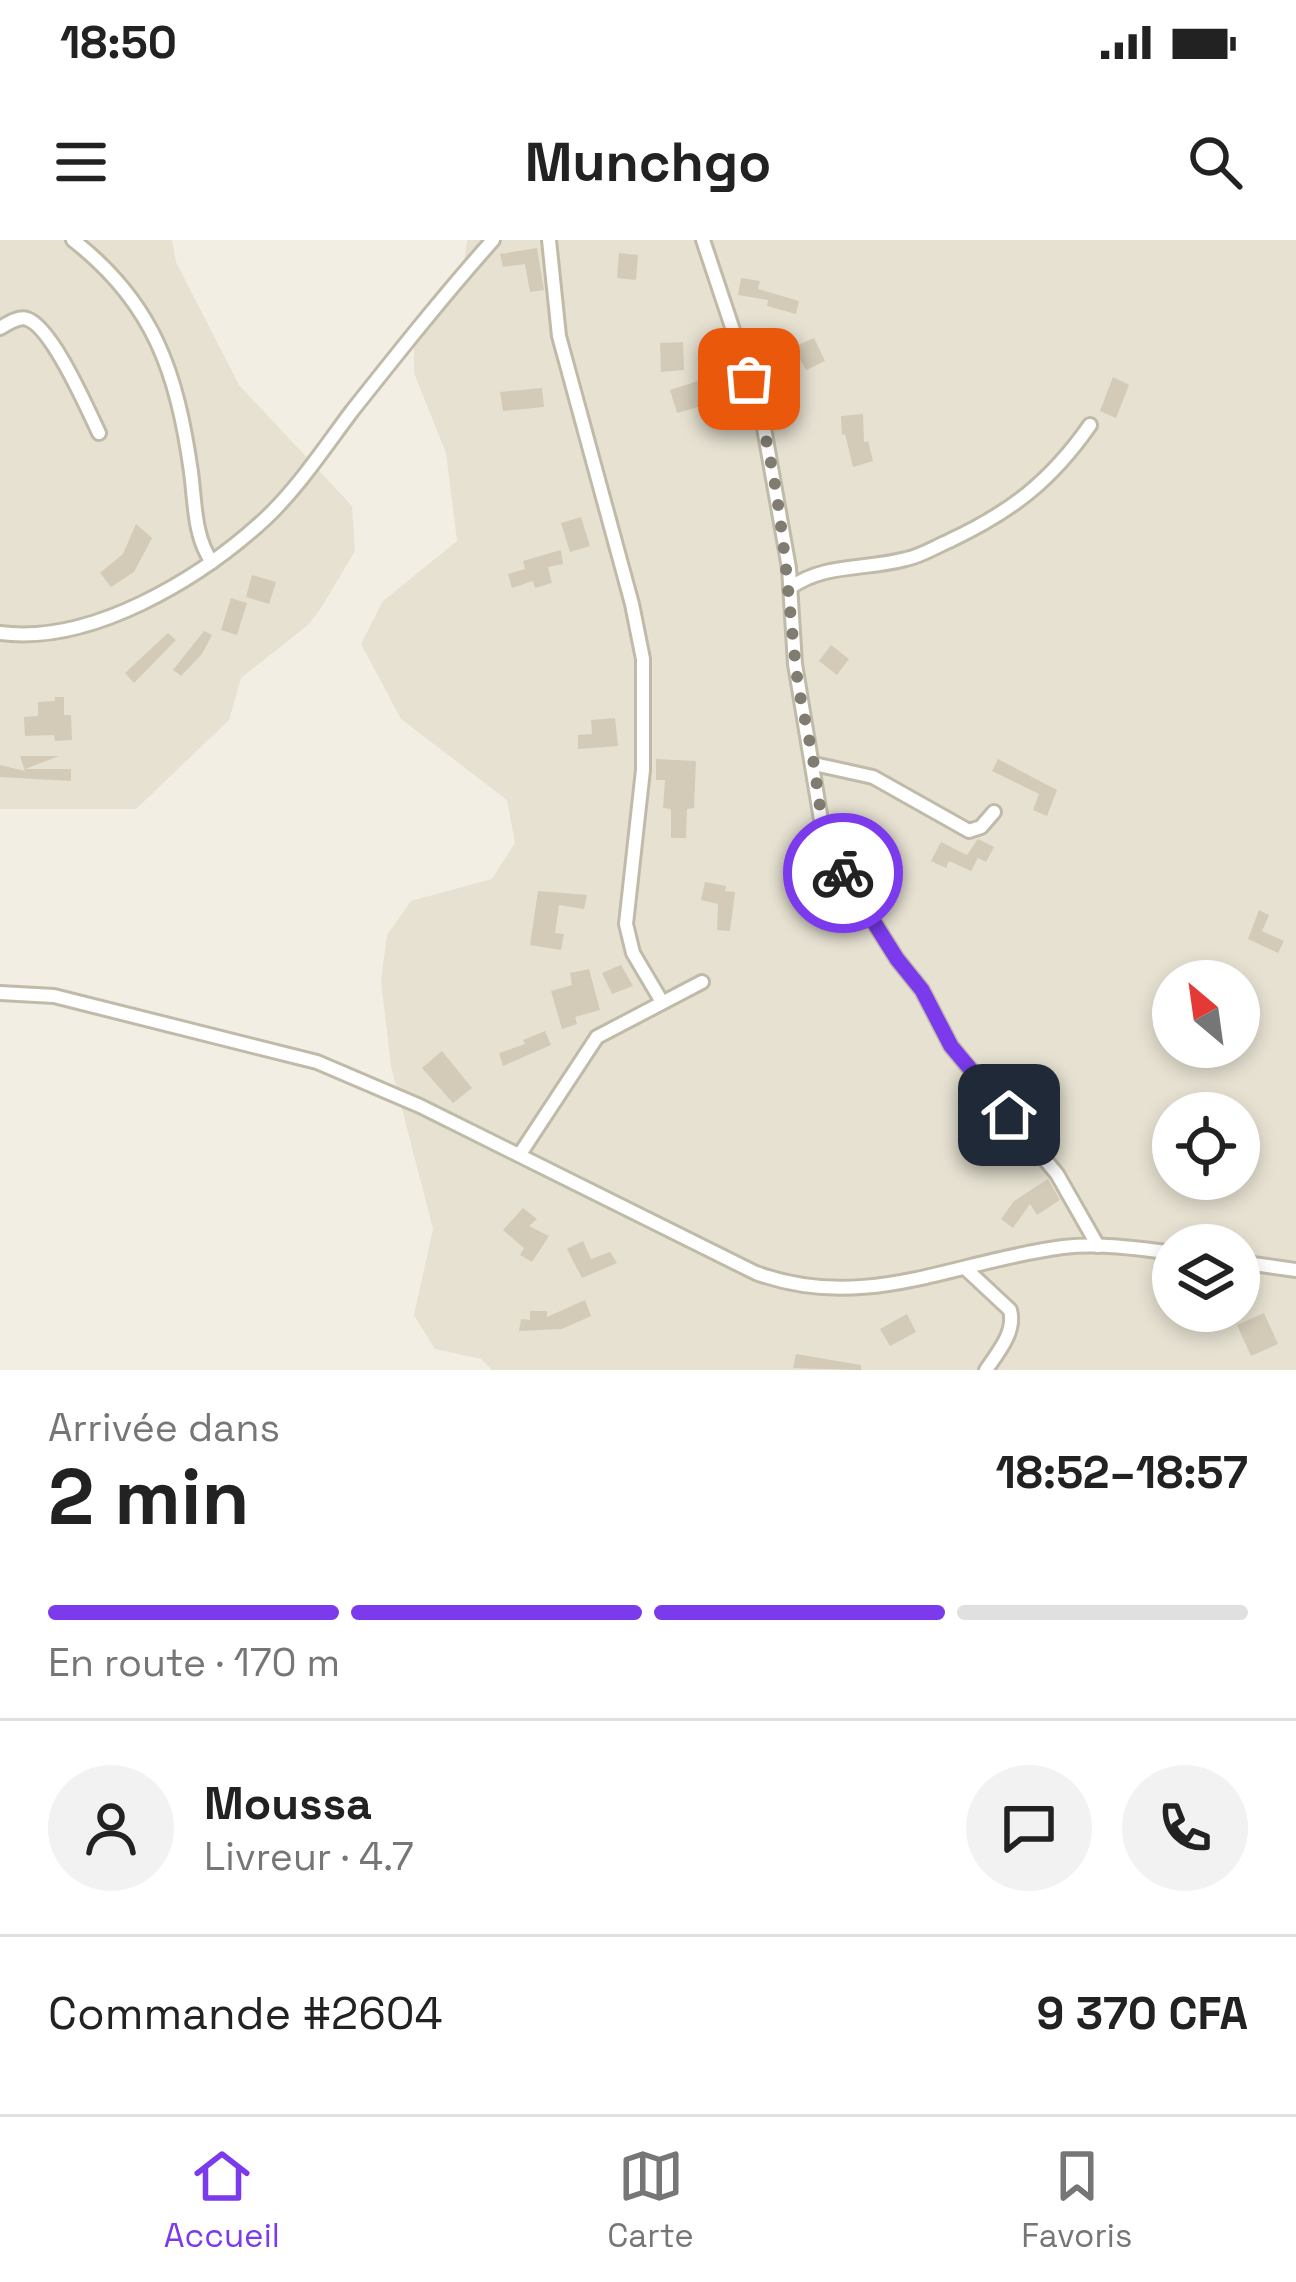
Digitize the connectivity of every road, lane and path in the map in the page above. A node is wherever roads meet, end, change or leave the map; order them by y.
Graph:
1 (74, 240) edge
2 (494, 240) edge
3 (549, 240) edge
4 (703, 240) edge
5 (0, 328) edge
6 (1090, 425) dead end
7 (99, 433) dead end
8 (787, 558) junction
9 (212, 562) junction
10 (815, 572) junction
11 (790, 588) junction
12 (0, 633) edge
13 (814, 764) junction
14 (994, 812) dead end
15 (702, 982) dead end
16 (0, 993) edge
17 (662, 1002) junction
18 (520, 1154) junction
19 (1098, 1246) junction
20 (1152, 1251) edge
21 (1260, 1265) edge
22 (964, 1268) junction
23 (1296, 1270) edge
24 (986, 1370) edge

1 - 9 street
2 - 9 street
3 - 17 street
4 - 8 street
5 - 7 street
6 - 10 street
8 - 10 street
8 - 11 street
9 - 12 street
10 - 11 street
11 - 13 street
13 - 14 street
13 - 19 street
15 - 17 street
16 - 18 street
17 - 18 street
18 - 22 street
19 - 20 street
19 - 22 street
21 - 23 street
22 - 24 street

